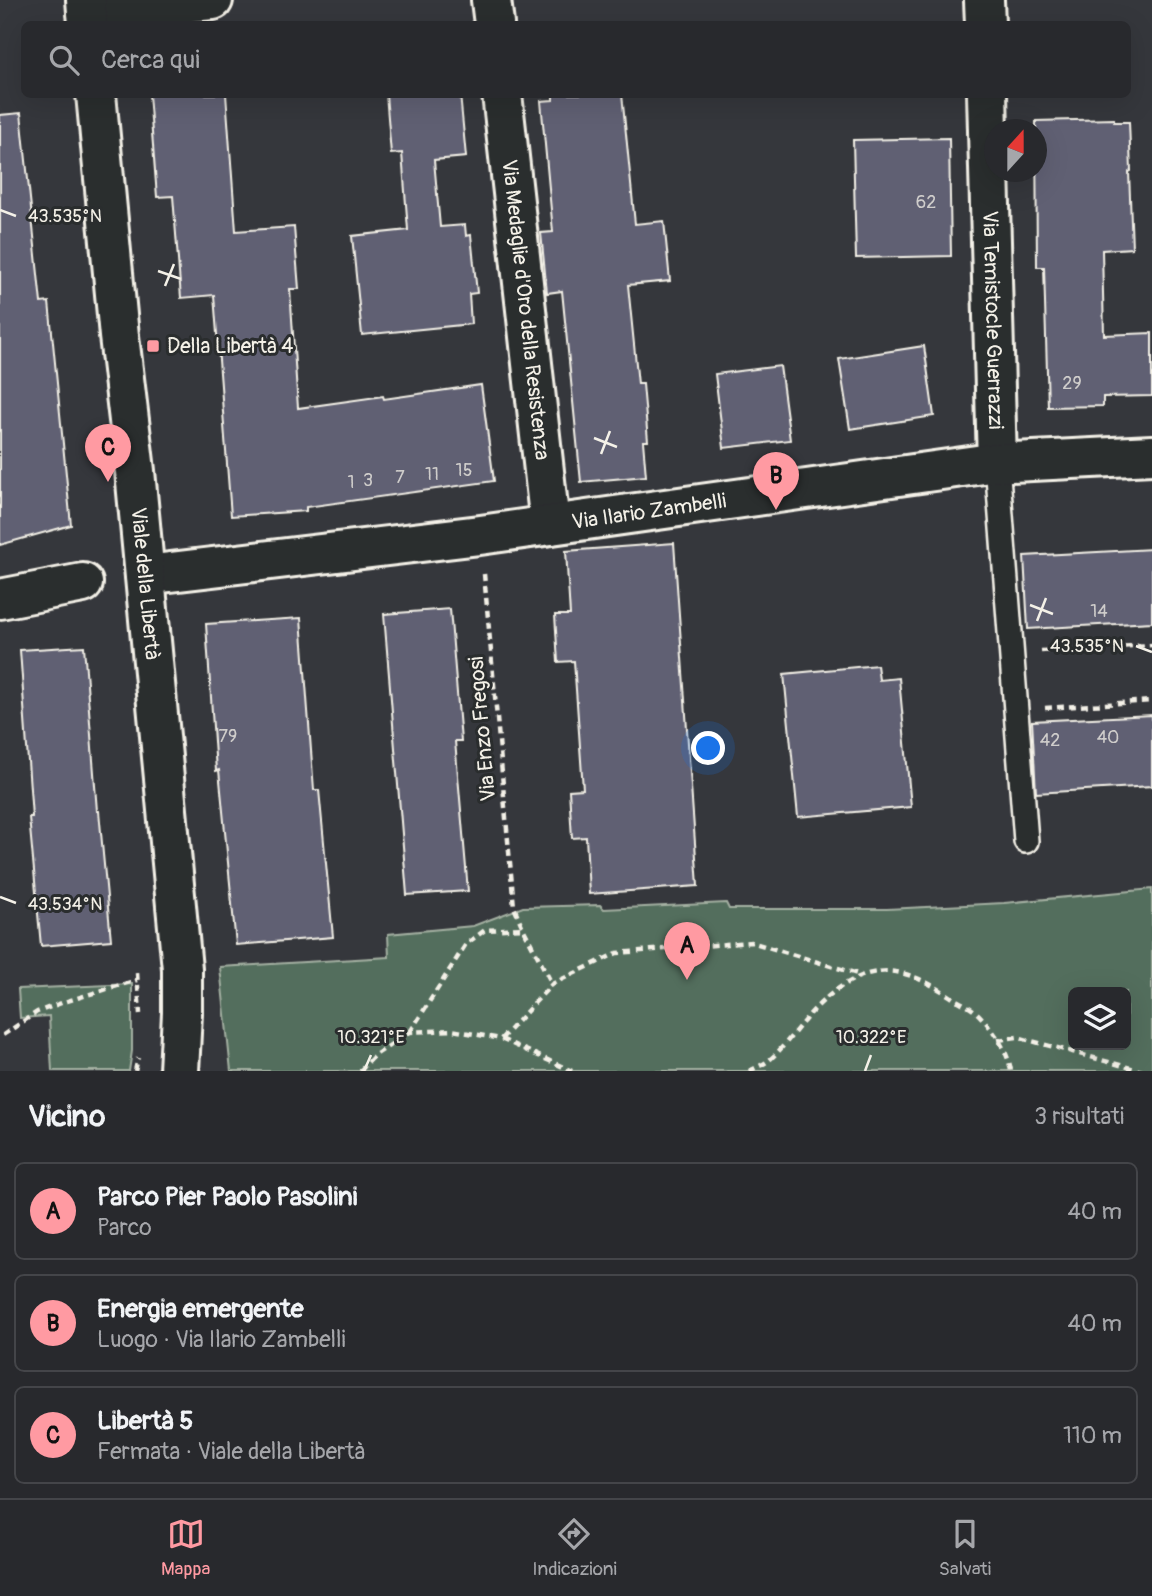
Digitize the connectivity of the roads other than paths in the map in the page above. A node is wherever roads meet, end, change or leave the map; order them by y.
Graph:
1 (213, 0) edge
2 (491, 0) edge
3 (984, 0) edge
4 (87, 12) edge
5 (494, 21) edge
6 (985, 21) edge
7 (96, 98) edge
8 (502, 98) edge
9 (987, 98) edge
10 (1152, 455) edge
11 (997, 463) junction
12 (550, 526) junction
13 (145, 575) junction
14 (83, 583) dead end
15 (0, 599) edge
16 (1026, 841) dead end
17 (179, 1071) edge

1 - 4 street
2 - 5 street
3 - 6 street
7 - 13 street, Viale della Libertà
8 - 12 street, Via Medaglie d'Oro della Resistenza
9 - 11 street, Via Temistocle Guerrazzi
10 - 11 street, Via Ilario Zambelli
11 - 12 street, Via Ilario Zambelli
11 - 16 lane
12 - 13 street, Via Ilario Zambelli
13 - 17 street, Viale della Libertà
14 - 15 street

